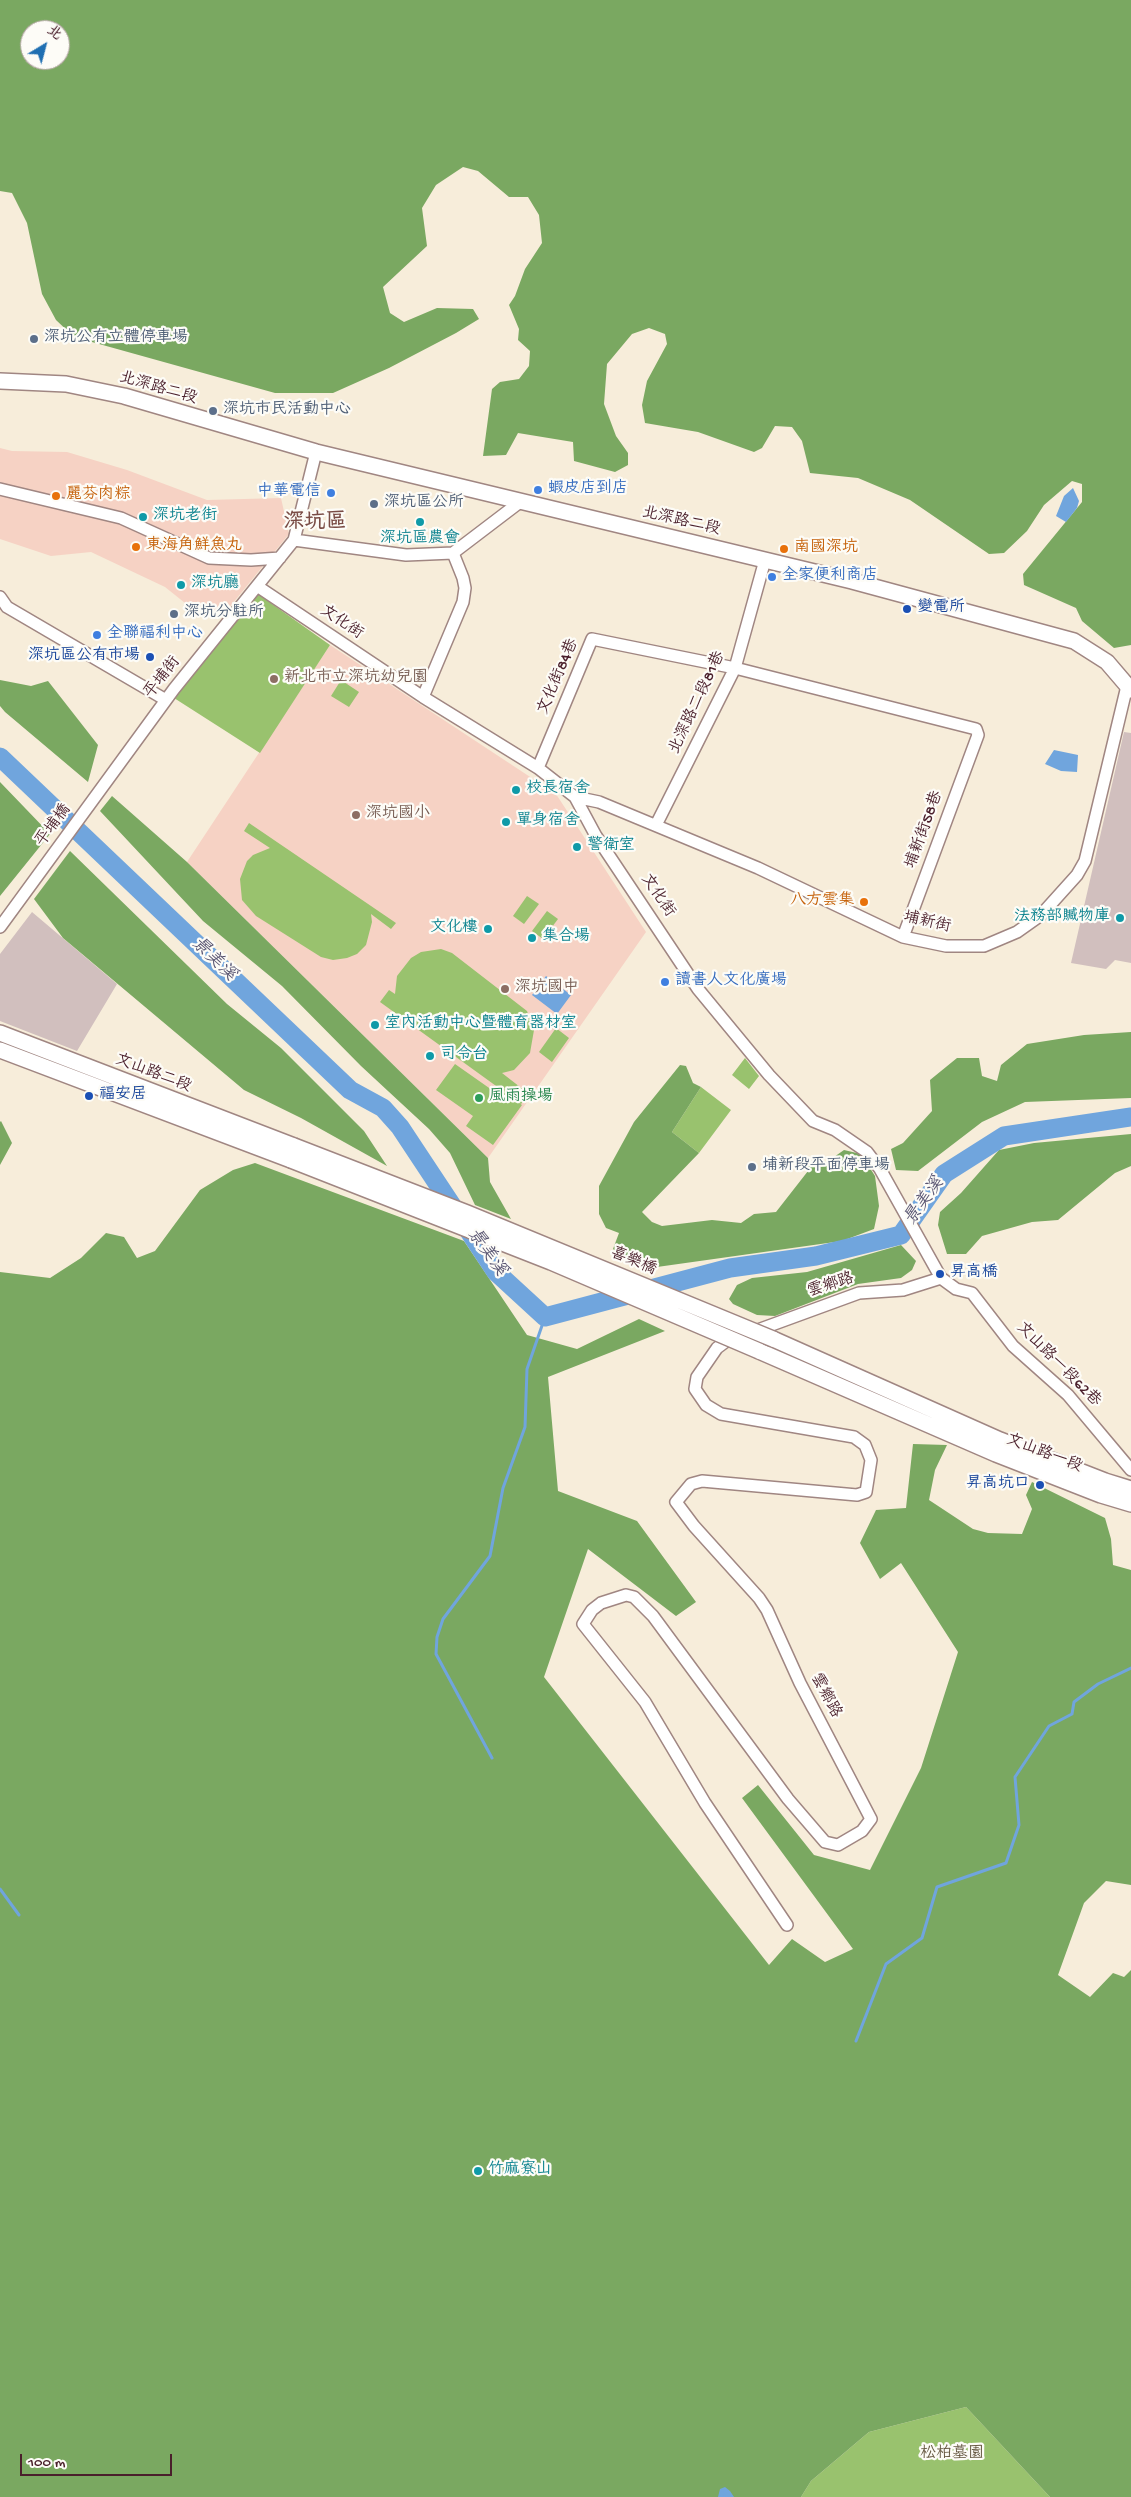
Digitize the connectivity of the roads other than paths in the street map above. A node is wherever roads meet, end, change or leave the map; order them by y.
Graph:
1 (0, 381) edge
2 (316, 452) junction
3 (0, 489) edge
4 (520, 502) junction
5 (294, 540) junction
6 (453, 553) junction
7 (280, 558) junction
8 (765, 560) junction
9 (257, 586) junction
10 (0, 597) edge
11 (735, 668) junction
12 (1129, 688) edge
13 (423, 697) junction
14 (166, 700) junction
15 (117, 768) joint
16 (538, 768) junction
17 (575, 797) junction
18 (656, 825) junction
19 (0, 927) edge
20 (903, 937) junction
21 (0, 1033) edge
22 (0, 1050) edge
23 (292, 1153) junction
24 (938, 1274) junction
25 (950, 1426) junction
26 (1131, 1470) edge
27 (1131, 1489) edge
28 (1131, 1504) edge
29 (787, 1925) dead end

1 - 2 main road, 北深路二段
2 - 4 main road, 北深路二段
2 - 5 street, 平埔街
3 - 7 street
4 - 6 street
4 - 8 main road, 北深路二段
5 - 6 street
5 - 7 street, 平埔街
6 - 13 street
7 - 9 street, 平埔街
8 - 11 street, 北深路二段81巷
8 - 12 main road, 北深路二段
9 - 13 street, 文化街
9 - 14 street, 平埔街
10 - 14 street
11 - 16 street, 文化街84巷
11 - 18 street, 北深路二段81巷
11 - 20 street, 埔新街58巷
12 - 20 street, 埔新街
13 - 16 street, 文化街
14 - 15 street, 平埔街
15 - 19 street, 平埔橋
16 - 17 street, 文化街
17 - 18 street, 埔新街
17 - 24 street, 文化街
18 - 20 street, 埔新街
21 - 23 main road, 文山路二段
22 - 23 main road, 文山路二段
23 - 25 main road, 喜樂橋, bridge
24 - 26 street, 文山路一段62巷
24 - 29 street, 雲鄉路
25 - 27 main road, 文山路一段
25 - 28 main road, 文山路一段

